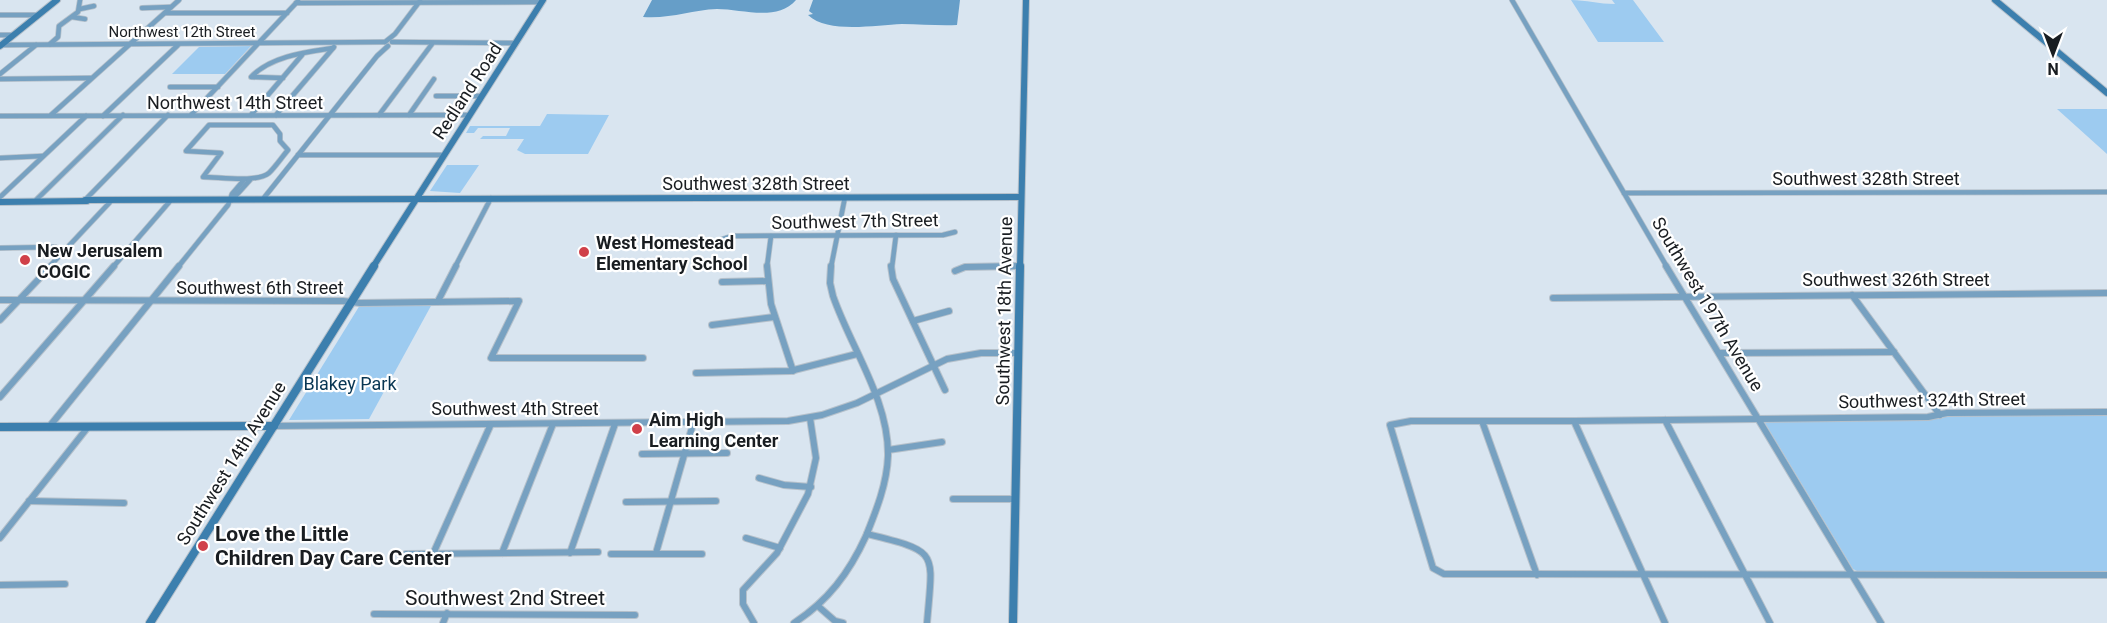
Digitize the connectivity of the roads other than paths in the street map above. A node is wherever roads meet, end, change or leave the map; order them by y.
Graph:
1 (57, 0) edge
2 (80, 0) edge
3 (179, 0) edge
4 (1026, 0) edge
5 (1512, 0) edge
6 (1995, 0) edge
7 (420, 1) edge
8 (543, 1) edge
9 (298, 2) edge
10 (94, 6) dead end
11 (171, 7) junction
12 (142, 8) dead end
13 (80, 9) junction
14 (165, 13) junction
15 (287, 13) junction
16 (0, 15) edge
17 (38, 15) junction
18 (72, 17) junction
19 (85, 19) dead end
20 (0, 35) edge
21 (13, 35) junction
22 (258, 44) junction
23 (387, 44) junction
24 (432, 44) junction
25 (516, 44) junction
26 (0, 45) edge
27 (36, 45) junction
28 (50, 45) junction
29 (129, 45) junction
30 (178, 45) junction
31 (335, 46) junction
32 (302, 55) junction
33 (0, 74) edge
34 (92, 78) junction
35 (283, 78) junction
36 (0, 79) edge
37 (434, 80) dead end
38 (170, 87) dead end
39 (218, 87) junction
40 (2107, 93) edge
41 (436, 96) dead end
42 (482, 96) junction
43 (168, 115) junction
44 (191, 115) junction
45 (251, 115) junction
46 (276, 115) junction
47 (330, 115) junction
48 (380, 115) junction
49 (409, 115) junction
50 (470, 115) junction
51 (0, 116) edge
52 (51, 116) junction
53 (86, 116) junction
54 (103, 116) junction
55 (123, 116) junction
56 (298, 155) junction
57 (444, 155) junction
58 (43, 156) junction
59 (2, 157) edge
60 (247, 180) junction
61 (2107, 192) edge
62 (1624, 193) junction
63 (845, 197) junction
64 (1021, 197) junction
65 (491, 198) junction
66 (0, 199) edge
67 (416, 199) junction
68 (36, 200) junction
69 (85, 200) junction
70 (112, 200) junction
71 (171, 200) junction
72 (232, 200) junction
73 (263, 200) junction
74 (955, 232) dead end
75 (896, 235) junction
76 (771, 236) junction
77 (837, 236) junction
78 (720, 240) dead end
79 (0, 248) edge
80 (56, 248) dead end
81 (1020, 266) junction
82 (955, 271) dead end
83 (768, 281) junction
84 (722, 282) dead end
85 (1852, 294) junction
86 (2107, 294) edge
87 (1684, 296) junction
88 (1553, 298) dead end
89 (0, 300) edge
90 (18, 300) junction
91 (84, 301) junction
92 (150, 301) junction
93 (438, 301) junction
94 (351, 302) junction
95 (949, 311) dead end
96 (774, 317) junction
97 (0, 320) edge
98 (913, 321) junction
99 (712, 325) dead end
100 (1894, 352) junction
101 (1018, 353) junction
102 (1720, 353) junction
103 (857, 354) junction
104 (643, 358) dead end
105 (933, 365) junction
106 (793, 371) junction
107 (696, 373) dead end
108 (945, 390) dead end
109 (875, 395) junction
110 (0, 397) edge
111 (2107, 412) edge
112 (1940, 415) junction
113 (810, 418) junction
114 (1759, 418) junction
115 (1665, 420) junction
116 (1574, 421) junction
117 (1482, 422) junction
118 (491, 424) junction
119 (553, 424) junction
120 (615, 424) junction
121 (693, 424) junction
122 (274, 426) junction
123 (49, 427) junction
124 (88, 427) junction
125 (0, 428) edge
126 (942, 442) dead end
127 (888, 450) junction
128 (642, 453) dead end
129 (684, 453) junction
130 (727, 453) dead end
131 (759, 478) dead end
132 (811, 487) junction
133 (1016, 499) junction
134 (953, 500) dead end
135 (28, 501) junction
136 (671, 501) junction
137 (716, 501) dead end
138 (626, 502) dead end
139 (124, 503) dead end
140 (867, 534) junction
141 (0, 538) edge
142 (746, 538) dead end
143 (780, 548) junction
144 (598, 552) dead end
145 (502, 553) junction
146 (570, 553) junction
147 (656, 553) junction
148 (406, 554) dead end
149 (433, 554) junction
150 (611, 554) dead end
151 (702, 554) dead end
152 (927, 555) joint
153 (1537, 574) junction
154 (2107, 575) edge
155 (1644, 576) junction
156 (1746, 576) junction
157 (1853, 576) junction
158 (66, 584) dead end
159 (0, 585) edge
160 (742, 593) joint
161 (819, 607) junction
162 (374, 614) dead end
163 (447, 614) junction
164 (524, 614) junction
165 (598, 615) junction
166 (635, 615) dead end
167 (150, 623) edge
168 (443, 623) edge
169 (520, 623) edge
170 (596, 623) edge
171 (754, 623) edge
172 (794, 623) edge
173 (843, 623) edge
174 (927, 623) edge
175 (1013, 623) edge
176 (1665, 623) edge
177 (1770, 623) edge
178 (1881, 623) edge

1 - 17 street
2 - 13 street
3 - 11 street
4 - 64 street, Southwest 18th Avenue
5 - 62 street, Southwest 197th Avenue
6 - 40 street
7 - 8 street
7 - 9 street
7 - 23 street
8 - 25 street, Redland Road
9 - 15 street
10 - 13 street
11 - 12 street
11 - 14 street
13 - 18 street
14 - 15 street
14 - 29 street
15 - 22 street
16 - 17 street
17 - 21 street
18 - 19 street
18 - 28 street
20 - 21 street
21 - 26 street
22 - 30 street, Northwest 12th Street
22 - 31 street, Northwest 12th Street
22 - 39 street
23 - 24 street, Northwest 12th Street
23 - 31 street, Northwest 12th Street
23 - 47 street
24 - 25 street, Northwest 12th Street
24 - 48 street
25 - 42 street, Redland Road
26 - 27 street, Northwest 12th Street
27 - 28 street, Northwest 12th Street
27 - 33 street
28 - 29 street, Northwest 12th Street
29 - 30 street, Northwest 12th Street
29 - 34 street
30 - 54 street
31 - 32 street
31 - 46 street
32 - 35 street
32 - 35 street
34 - 36 street
34 - 52 street
35 - 45 street
37 - 49 street
38 - 39 street
39 - 44 street
41 - 42 street
42 - 50 street, Redland Road
43 - 44 street, Northwest 14th Street
43 - 55 street, Northwest 14th Street
43 - 69 street
44 - 45 street, Northwest 14th Street
45 - 46 street, Northwest 14th Street
46 - 47 street, Northwest 14th Street
47 - 48 street, Northwest 14th Street
47 - 56 street
48 - 49 street, Northwest 14th Street
49 - 50 street, Northwest 14th Street
50 - 57 street, Redland Road
51 - 52 street, Northwest 14th Street
52 - 53 street, Northwest 14th Street
53 - 54 street, Northwest 14th Street
53 - 58 street
54 - 55 street, Northwest 14th Street
55 - 68 street
56 - 57 street
56 - 73 street
57 - 67 street, Redland Road
58 - 59 street
58 - 66 street
60 - 60 street
60 - 72 street
61 - 62 street, Southwest 328th Street
62 - 87 street, Southwest 197th Avenue
63 - 64 street, Southwest 328th Street
63 - 65 street, Southwest 328th Street
63 - 77 street
64 - 81 street, Southwest 18th Avenue
65 - 67 street, Southwest 328th Street
65 - 93 street
66 - 68 street, Southwest 328th Street
67 - 73 street, Southwest 328th Street
67 - 94 street, Southwest 14th Avenue
68 - 69 street, Southwest 328th Street
69 - 70 street, Southwest 328th Street
70 - 71 street, Southwest 328th Street
70 - 90 street
71 - 72 street, Southwest 328th Street
71 - 91 street
72 - 73 street, Southwest 328th Street
72 - 92 street
74 - 75 street, Southwest 7th Street
75 - 77 street, Southwest 7th Street
75 - 98 street
76 - 77 street, Southwest 7th Street
76 - 78 street, Southwest 7th Street
76 - 83 street
77 - 103 street
79 - 80 street
81 - 82 street
81 - 101 street, Southwest 18th Avenue
83 - 84 street
83 - 96 street
85 - 86 street, Southwest 326th Street
85 - 87 street, Southwest 326th Street
85 - 100 street
87 - 88 street, Southwest 326th Street
87 - 102 street, Southwest 197th Avenue
89 - 90 street, Southwest 6th Street
90 - 91 street, Southwest 6th Street
90 - 97 street
91 - 92 street, Southwest 6th Street
91 - 110 street
92 - 94 street, Southwest 6th Street
92 - 123 street
93 - 94 street, Southwest 6th Street
93 - 104 street, Southwest 6th Street
94 - 122 street, Southwest 14th Avenue
95 - 98 street
96 - 99 street
96 - 106 street
98 - 105 street
100 - 102 street
100 - 112 street
101 - 105 street, Southwest 4th Street
101 - 133 street, Southwest 18th Avenue
102 - 114 street, Southwest 197th Avenue
103 - 106 street
103 - 109 street
105 - 108 street
105 - 109 street, Southwest 4th Street
106 - 107 street
109 - 113 street, Southwest 4th Street
109 - 127 street
111 - 112 street, Southwest 324th Street
112 - 114 street, Southwest 324th Street
113 - 121 street, Southwest 4th Street
113 - 132 street
114 - 115 street, Southwest 324th Street
114 - 157 street, Southwest 197th Avenue
115 - 116 street, Southwest 324th Street
115 - 156 street
116 - 117 street
116 - 155 street
117 - 153 street
117 - 153 street
118 - 119 street, Southwest 4th Street
118 - 122 street, Southwest 4th Street
118 - 149 street
119 - 120 street, Southwest 4th Street
119 - 145 street
120 - 121 street, Southwest 4th Street
120 - 146 street
121 - 129 street
122 - 124 street, Southwest 4th Street
122 - 167 street, Southwest 14th Avenue
123 - 124 street, Southwest 4th Street
123 - 125 street, Southwest 4th Street
124 - 135 street
126 - 127 street
127 - 140 street
128 - 129 street
129 - 130 street
129 - 136 street
131 - 132 street
132 - 143 street
133 - 134 street
133 - 175 street, Southwest 18th Avenue
135 - 139 street
135 - 141 street
136 - 137 street
136 - 138 street
136 - 147 street
140 - 152 street
140 - 161 street
142 - 143 street
143 - 160 street
144 - 146 street
145 - 146 street
145 - 149 street
147 - 150 street
147 - 151 street
148 - 149 street
152 - 174 street
153 - 155 street
154 - 157 street
155 - 156 street
155 - 176 street
156 - 157 street
156 - 177 street
157 - 178 street, Southwest 197th Avenue
158 - 159 street
160 - 171 street
161 - 172 street
161 - 173 street
162 - 163 street, Southwest 2nd Street
163 - 164 street, Southwest 2nd Street
163 - 168 street
164 - 165 street, Southwest 2nd Street
164 - 169 street
165 - 166 street, Southwest 2nd Street
165 - 170 street

